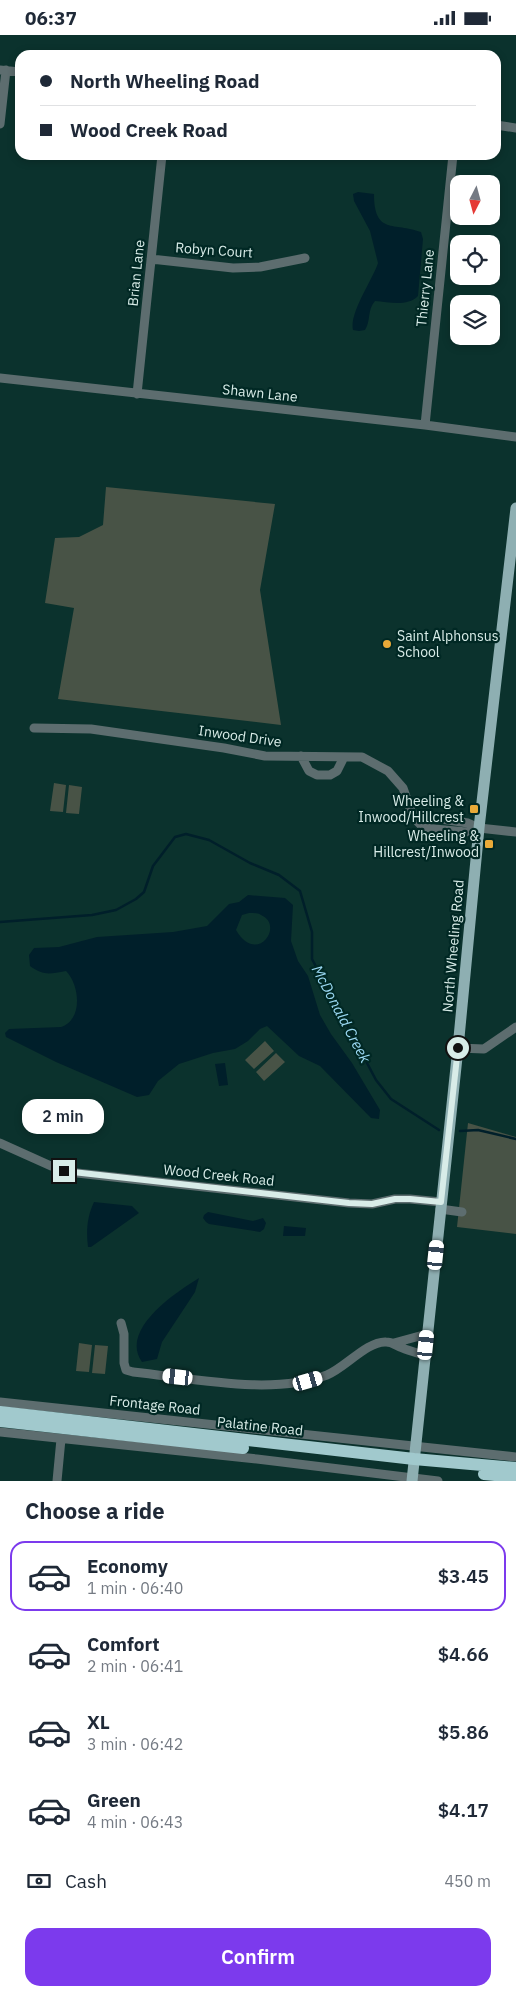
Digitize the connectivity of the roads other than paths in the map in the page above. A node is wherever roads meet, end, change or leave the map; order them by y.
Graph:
1 (3, 70) edge
2 (0, 124) edge
3 (501, 126) edge
4 (516, 128) edge
5 (161, 160) edge
6 (452, 160) edge
7 (305, 258) dead end
8 (151, 259) junction
9 (0, 378) edge
10 (138, 394) junction
11 (425, 425) junction
12 (516, 437) edge
13 (516, 513) edge
14 (34, 728) dead end
15 (301, 757) junction
16 (344, 757) junction
17 (479, 828) junction
18 (516, 832) edge
19 (516, 1027) edge
20 (458, 1048) junction
21 (0, 1143) edge
22 (441, 1206) junction
23 (462, 1212) dead end
24 (121, 1323) dead end
25 (427, 1334) junction
26 (394, 1343) junction
27 (425, 1356) junction
28 (0, 1402) edge
29 (0, 1412) edge
30 (0, 1421) edge
31 (0, 1432) edge
32 (107, 1433) junction
33 (61, 1439) junction
34 (201, 1453) junction
35 (516, 1457) edge
36 (413, 1466) edge
37 (516, 1468) edge
38 (516, 1477) edge
39 (57, 1481) edge
40 (438, 1481) edge

1 - 2 street
3 - 4 street
5 - 8 street, Brian Lane
6 - 11 street, Thierry Lane
7 - 8 street, Robyn Court
8 - 10 street, Brian Lane
9 - 10 street, Shawn Lane
10 - 11 street, Shawn Lane
11 - 12 street, Shawn Lane
13 - 17 main road, North Wheeling Road
14 - 15 street, Inwood Drive
15 - 16 street, Inwood Drive
15 - 16 street
16 - 17 street, Inwood Drive
17 - 18 street, Inwood Drive
17 - 20 main road, North Wheeling Road
19 - 20 street
20 - 22 main road, North Wheeling Road
21 - 22 street, Wood Creek Road
22 - 23 street, Wood Creek Road
22 - 25 main road, North Wheeling Road
24 - 26 street
25 - 26 street
25 - 27 main road, North Wheeling Road
26 - 27 street
27 - 36 main road, North Wheeling Road
28 - 36 street, Frontage Road
29 - 36 highway, Palatine Road
30 - 32 highway, Palatine Road
31 - 33 street, Frontage Road
32 - 34 highway
32 - 36 highway, Palatine Road
33 - 34 street, Frontage Road
33 - 39 street
34 - 36 street, Frontage Road
35 - 36 street, Frontage Road
36 - 37 highway, Palatine Road
36 - 38 highway, Palatine Road
36 - 40 street, Frontage Road

